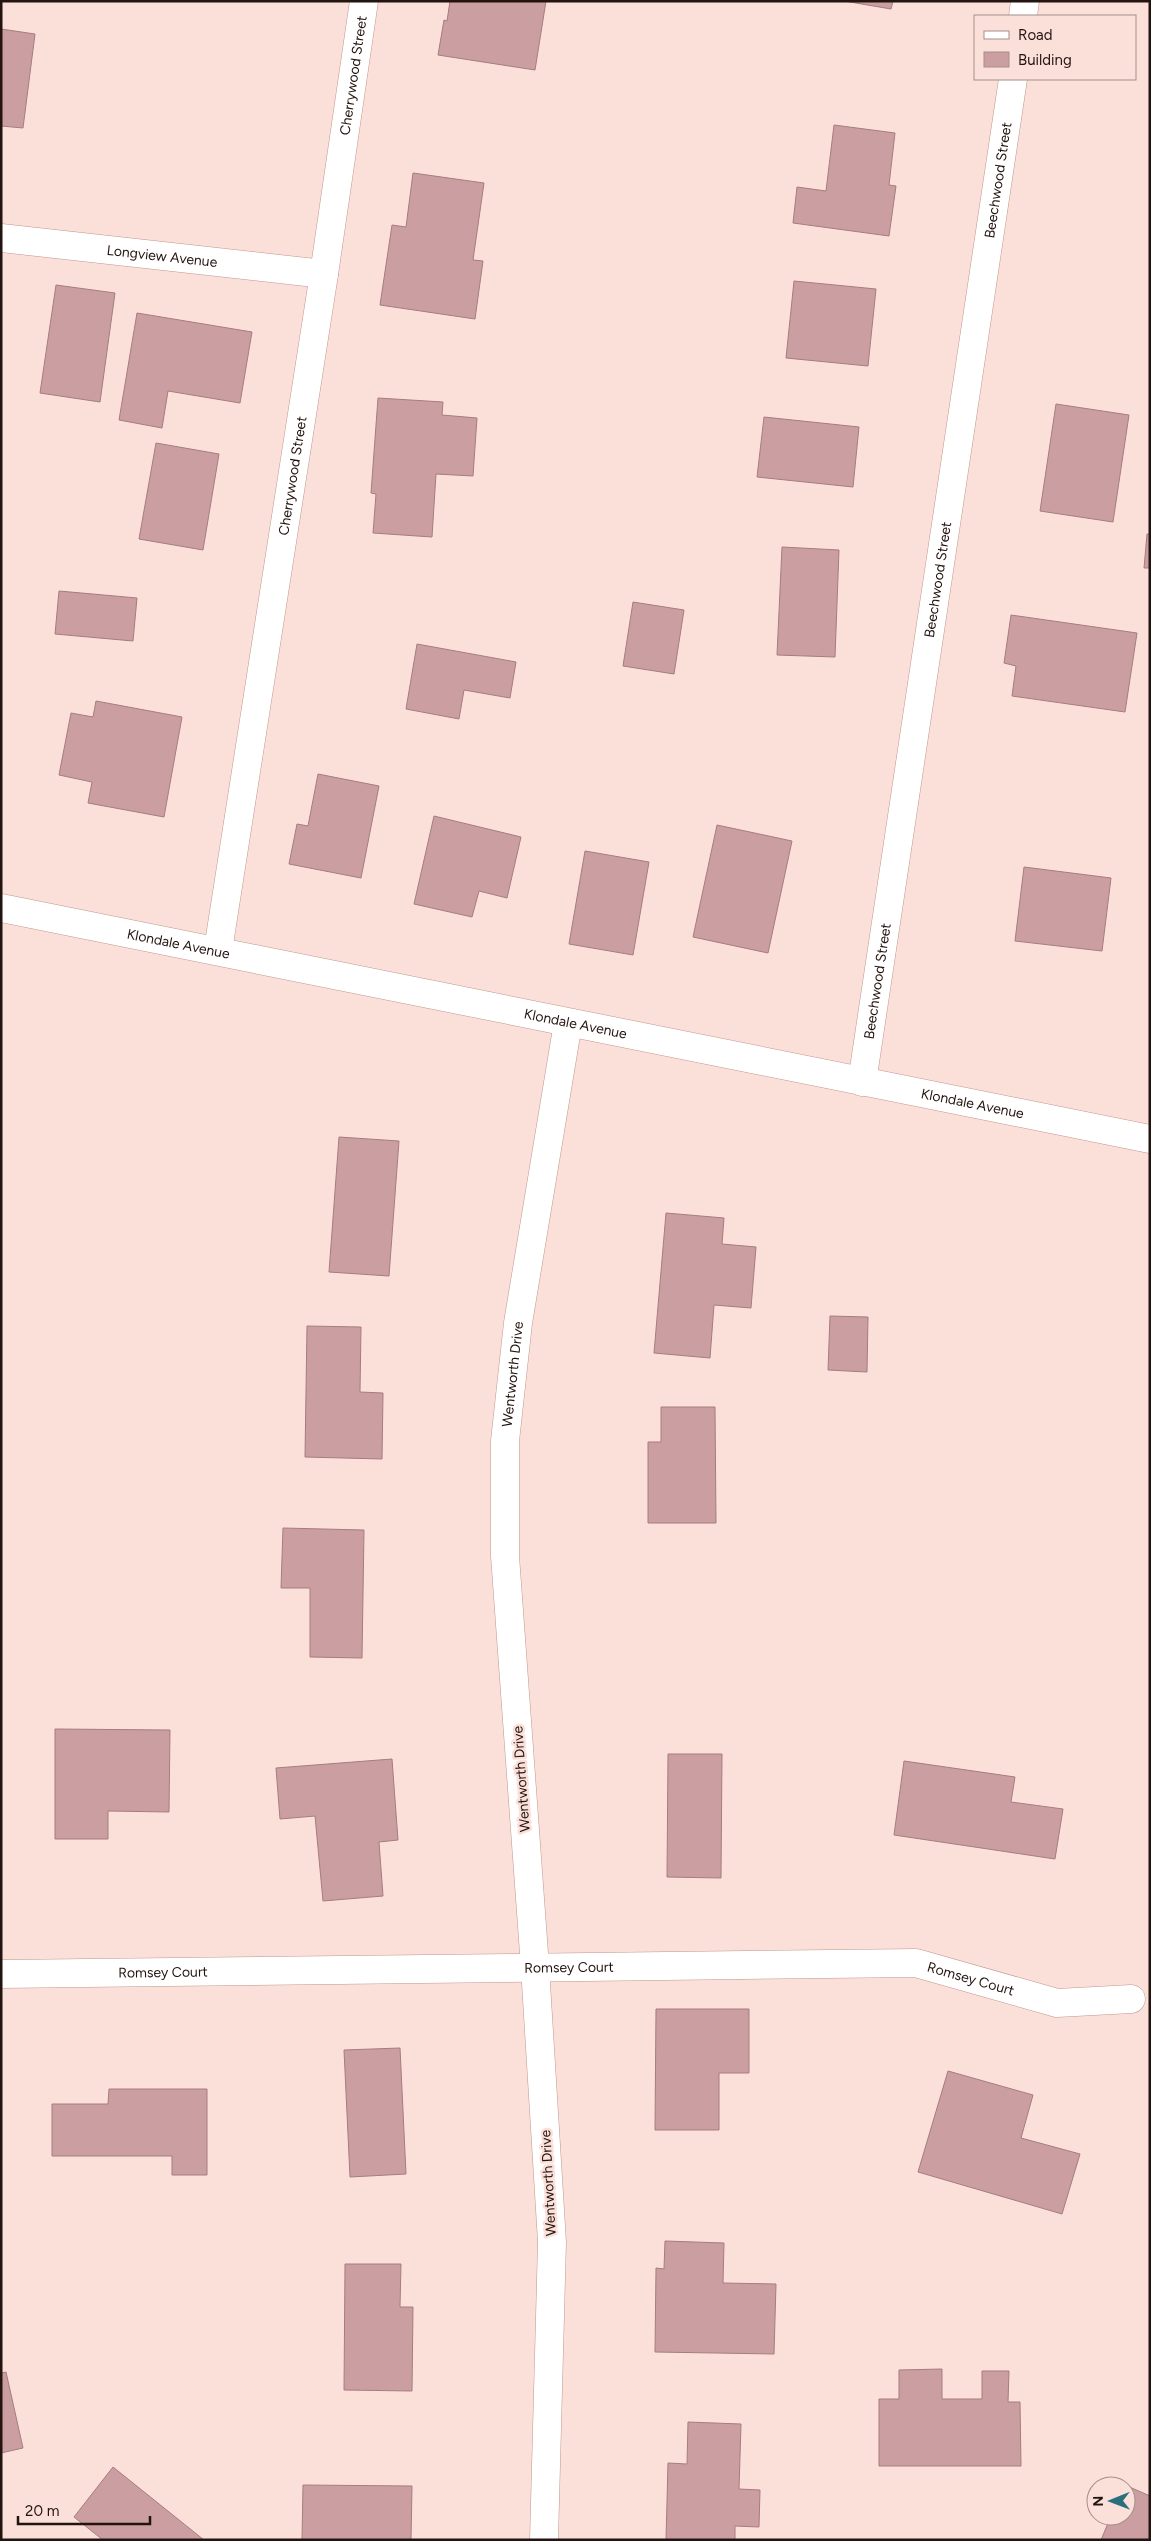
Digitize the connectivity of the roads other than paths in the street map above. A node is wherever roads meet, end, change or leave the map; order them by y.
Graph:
1 (364, 1) edge
2 (1025, 1) edge
3 (1023, 15) edge
4 (1013, 80) edge
5 (1, 238) edge
6 (324, 274) junction
7 (1, 908) edge
8 (218, 950) junction
9 (568, 1023) junction
10 (862, 1082) junction
11 (1150, 1139) edge
12 (535, 1967) junction
13 (1, 1974) edge
14 (1131, 1999) dead end
15 (544, 2540) edge

1 - 6 street, Cherrywood Street
2 - 3 street
4 - 10 street, Beechwood Street
5 - 6 street, Longview Avenue
6 - 8 street, Cherrywood Street
7 - 8 street, Klondale Avenue
8 - 9 street, Klondale Avenue
9 - 10 street, Klondale Avenue
9 - 12 street, Wentworth Drive
10 - 11 street, Klondale Avenue
12 - 13 street, Romsey Court
12 - 14 street, Romsey Court
12 - 15 street, Wentworth Drive

